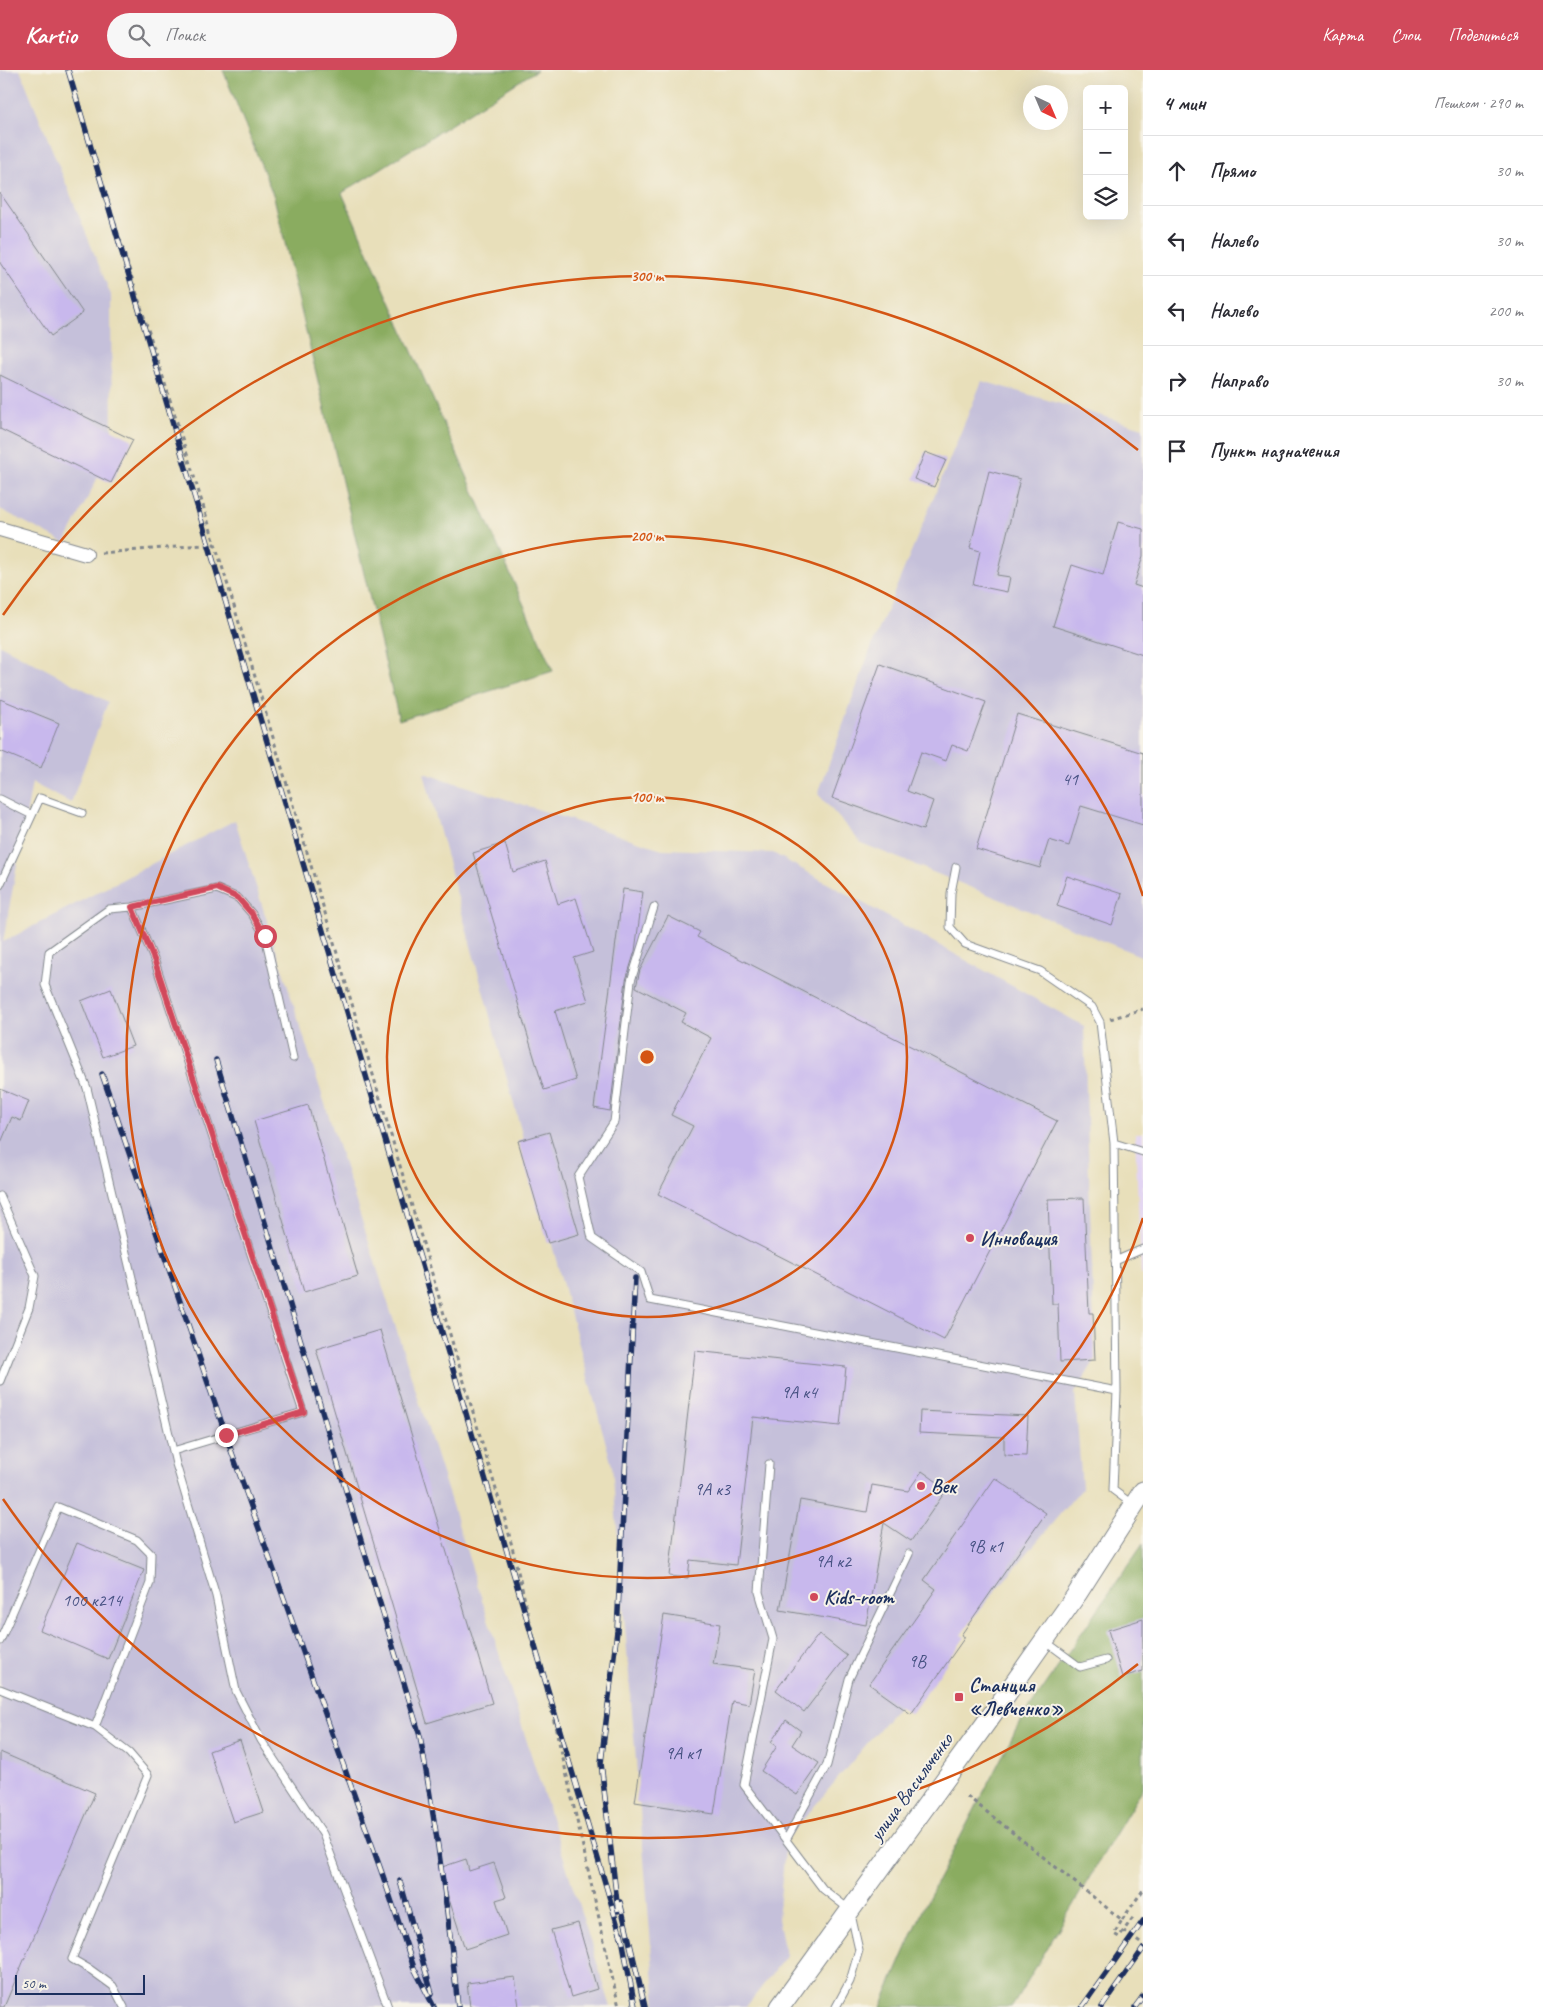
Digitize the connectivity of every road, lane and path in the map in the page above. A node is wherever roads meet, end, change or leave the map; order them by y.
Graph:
1 (67, 70) edge
2 (0, 529) edge
3 (215, 544) junction
4 (86, 554) joint
5 (0, 799) edge
6 (82, 813) dead end
7 (32, 815) junction
8 (956, 867) dead end
9 (0, 886) edge
10 (132, 907) junction
11 (654, 907) dead end
12 (1143, 1009) edge
13 (1100, 1022) junction
14 (293, 1058) dead end
15 (1114, 1144) junction
16 (1143, 1152) edge
17 (0, 1196) edge
18 (1143, 1248) edge
19 (1116, 1261) junction
20 (0, 1381) edge
21 (1118, 1391) junction
22 (173, 1451) junction
23 (769, 1464) dead end
24 (1139, 1499) edge
25 (909, 1554) dead end
26 (1043, 1640) junction
27 (0, 1641) edge
28 (1106, 1660) dead end
29 (0, 1689) edge
30 (95, 1727) junction
31 (967, 1796) dead end
32 (786, 1840) junction
33 (1143, 1890) edge
34 (850, 1910) junction
35 (1135, 1915) dead end
36 (1122, 1920) junction
37 (1124, 1931) junction
38 (1143, 1945) edge
39 (124, 2007) edge
40 (388, 2007) edge
41 (619, 2007) edge
42 (780, 2007) edge
43 (836, 2007) edge

1 - 3 path
2 - 4 street
3 - 4 path
3 - 41 path
5 - 7 lane
6 - 7 lane
7 - 9 lane
8 - 13 lane
10 - 14 lane
10 - 22 lane
10 - 22 lane
11 - 21 lane
12 - 13 path
13 - 15 lane
15 - 16 lane
15 - 19 lane
17 - 20 lane
18 - 19 lane
19 - 21 lane
21 - 24 lane
22 - 40 lane
23 - 32 lane
24 - 26 main road, улица Васильченко
25 - 32 lane
26 - 28 lane
26 - 34 main road, улица Васильченко
27 - 30 lane
29 - 30 lane
30 - 39 lane
31 - 36 path
32 - 34 lane
33 - 36 path
34 - 42 main road, улица Васильченко
34 - 43 lane
35 - 37 path
36 - 37 path
37 - 38 path

